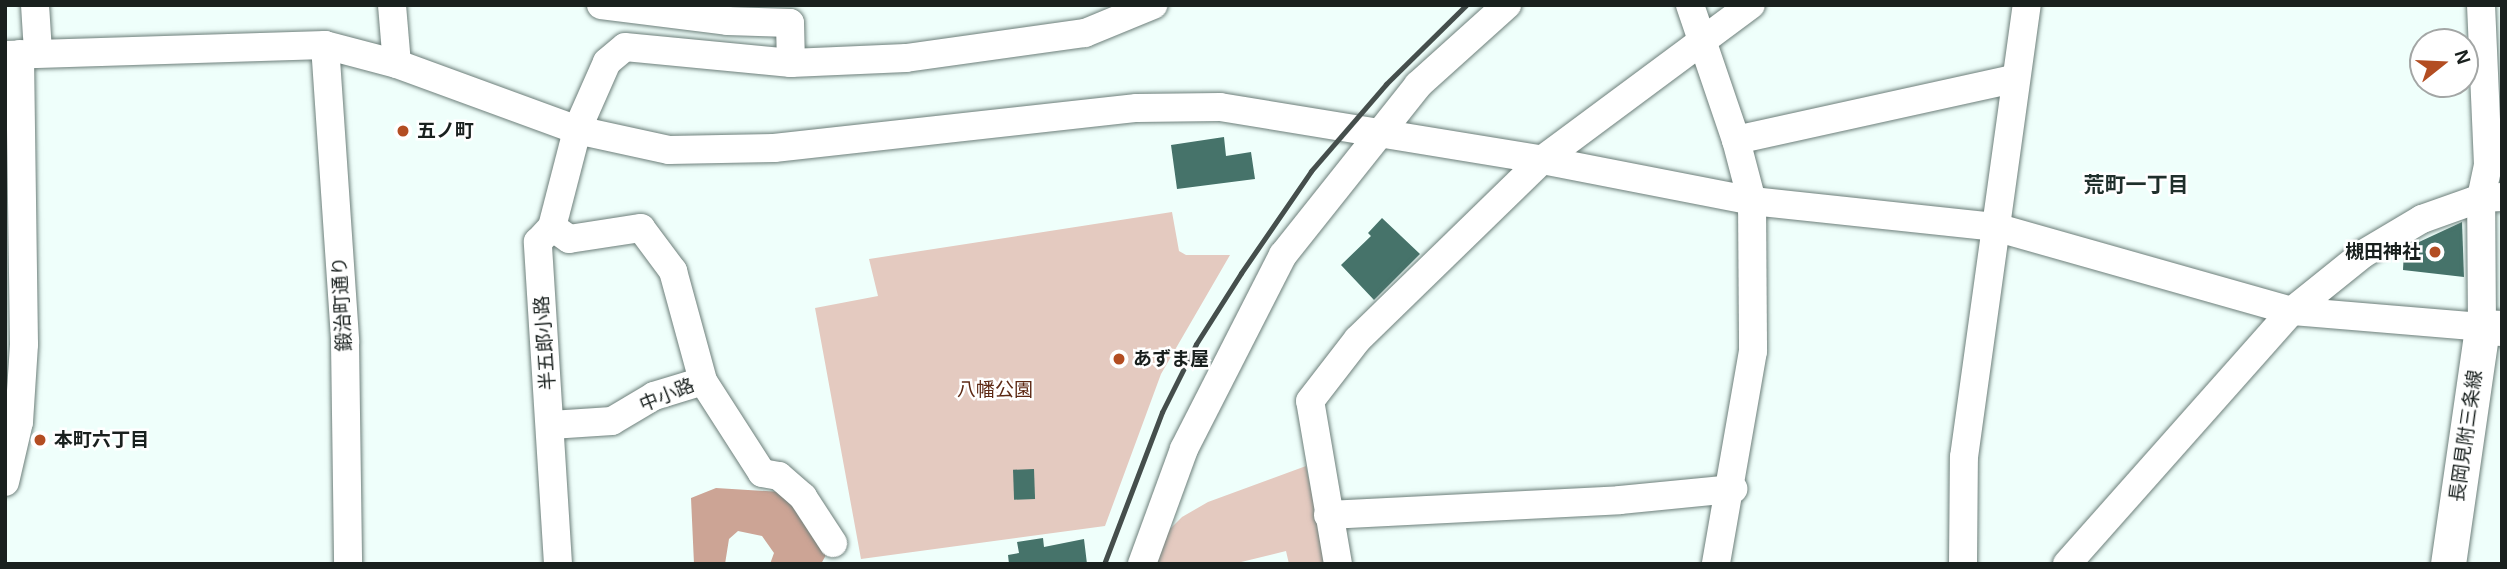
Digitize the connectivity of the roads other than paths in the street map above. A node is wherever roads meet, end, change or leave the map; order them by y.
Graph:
1 (35, 5) edge
2 (392, 5) edge
3 (601, 5) edge
4 (686, 5) edge
5 (1153, 5) edge
6 (1507, 5) edge
7 (1690, 5) edge
8 (1751, 5) edge
9 (2027, 5) edge
10 (2481, 5) edge
11 (727, 21) junction
12 (1705, 41) junction
13 (325, 45) junction
14 (21, 54) edge
15 (791, 63) junction
16 (397, 64) junction
17 (2014, 79) junction
18 (576, 130) junction
19 (1384, 133) junction
20 (1736, 140) junction
21 (1542, 160) junction
22 (2491, 197) edge
23 (1752, 201) junction
24 (552, 227) junction
25 (1995, 227) junction
26 (2292, 311) junction
27 (2492, 328) edge
28 (15, 344) edge
29 (703, 381) junction
30 (551, 425) junction
31 (5, 482) edge
32 (1733, 489) junction
33 (1328, 515) junction
34 (833, 543) dead end
35 (348, 564) edge
36 (558, 564) edge
37 (1142, 564) edge
38 (1338, 564) edge
39 (1716, 564) edge
40 (1963, 564) edge
41 (2067, 564) edge
42 (2448, 564) edge

1 - 14 street
2 - 16 street
3 - 11 street
4 - 11 street
5 - 15 street, 半五郎小路
6 - 19 street
7 - 12 street
8 - 12 street
9 - 17 street
10 - 22 street
11 - 15 street
12 - 20 street
12 - 21 street
13 - 14 street
13 - 16 street
13 - 35 street, 鍛治町通り
14 - 28 street
15 - 18 street, 半五郎小路
16 - 18 street
17 - 20 street
17 - 25 street
18 - 19 street
18 - 24 street, 半五郎小路
19 - 21 street
19 - 37 street
20 - 23 street
21 - 23 street
21 - 33 street
22 - 26 street
22 - 27 street
23 - 25 street
23 - 32 street
24 - 29 street
24 - 30 street, 半五郎小路
25 - 26 street
25 - 40 street
26 - 27 street
26 - 41 street
27 - 42 main road, 長岡見附三条線
28 - 31 street
29 - 30 street, 中小路
29 - 34 street
30 - 36 street, 半五郎小路
32 - 33 street
32 - 39 street
33 - 38 street

